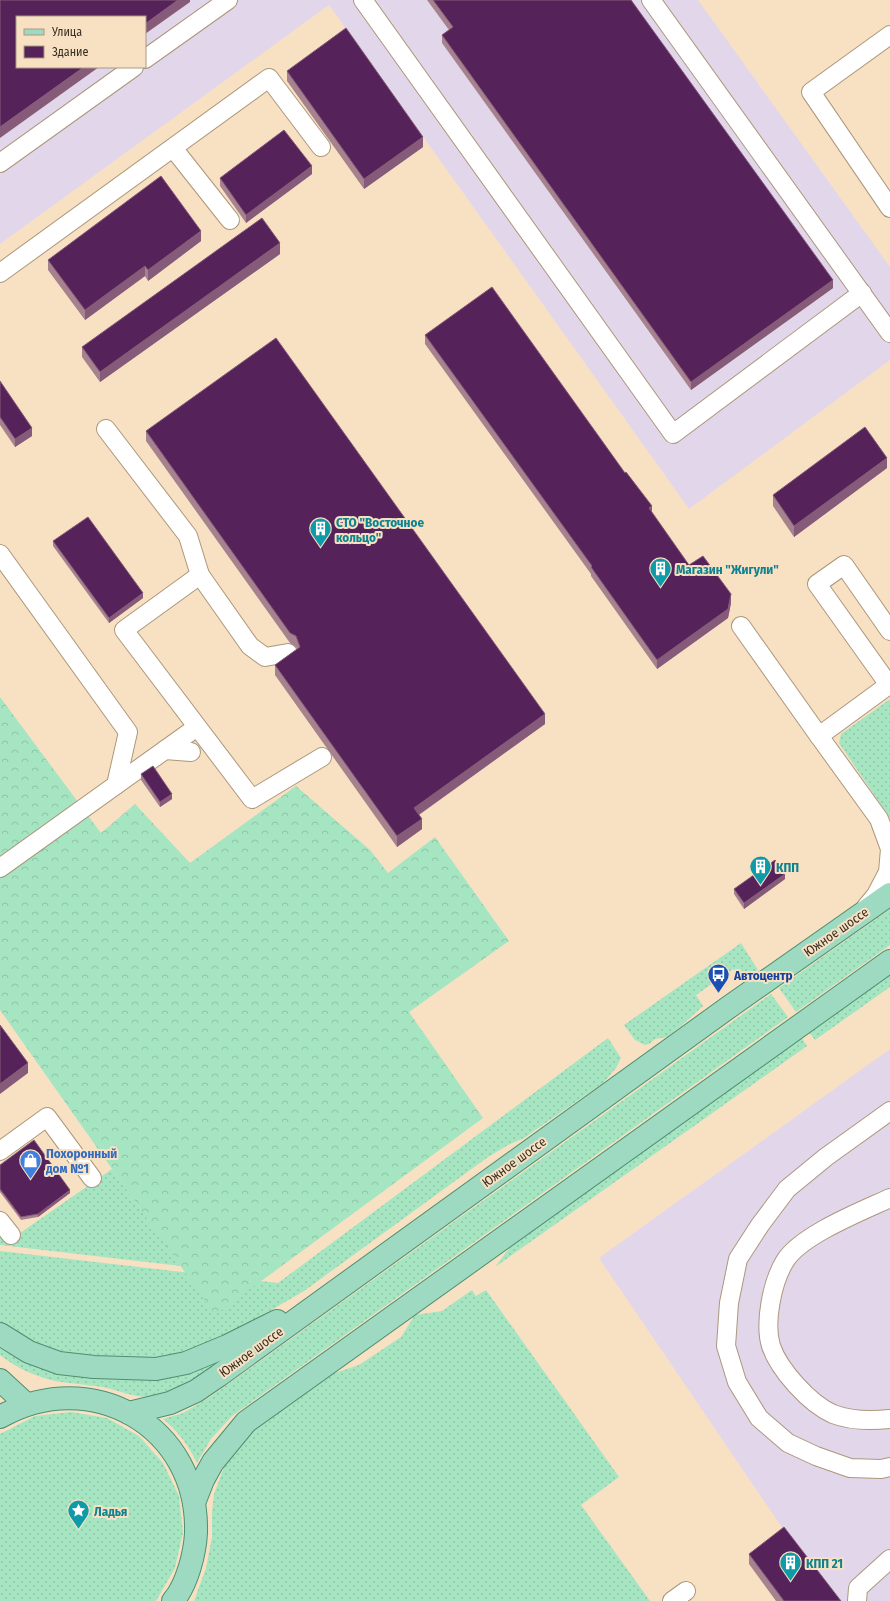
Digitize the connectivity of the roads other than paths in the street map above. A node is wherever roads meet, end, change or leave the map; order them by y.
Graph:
1 (228, 0) edge
2 (362, 0) edge
3 (651, 0) edge
4 (890, 36) edge
5 (146, 58) edge
6 (133, 68) edge
7 (321, 147) dead end
8 (173, 148) junction
9 (0, 163) edge
10 (890, 208) edge
11 (230, 220) dead end
12 (0, 272) edge
13 (862, 293) junction
14 (890, 333) edge
15 (106, 429) dead end
16 (0, 554) edge
17 (200, 575) junction
18 (741, 626) dead end
19 (890, 631) edge
20 (288, 653) dead end
21 (889, 685) edge
22 (197, 727) junction
23 (819, 736) junction
24 (165, 750) junction
25 (191, 752) dead end
26 (322, 757) dead end
27 (116, 785) junction
28 (885, 824) edge
29 (0, 868) edge
30 (890, 894) edge
31 (858, 916) junction
32 (890, 961) edge
33 (890, 1111) edge
34 (0, 1150) edge
35 (92, 1178) dead end
36 (890, 1198) edge
37 (0, 1221) edge
38 (10, 1235) dead end
39 (368, 1268) junction
40 (0, 1334) edge
41 (0, 1380) edge
42 (26, 1404) junction
43 (129, 1413) junction
44 (0, 1417) edge
45 (890, 1419) edge
46 (890, 1467) edge
47 (194, 1504) junction
48 (890, 1559) edge
49 (176, 1600) edge
50 (857, 1601) edge

1 - 5 street
2 - 13 street
3 - 13 street
4 - 10 street
6 - 9 street
7 - 8 street
8 - 11 street
8 - 12 street
13 - 14 street
15 - 17 street
16 - 27 street
17 - 20 street
17 - 22 street
18 - 23 street
19 - 21 street
21 - 23 street
22 - 24 street
22 - 26 street
23 - 28 street
24 - 25 street
24 - 27 street
27 - 29 street
28 - 31 street
30 - 31 main road, Южное шоссе
31 - 39 main road, Южное шоссе
32 - 47 main road
33 - 46 street
34 - 35 street
36 - 45 street
37 - 38 street
39 - 40 main road
39 - 43 main road, Южное шоссе
41 - 42 main road
42 - 43 main road
42 - 44 main road
43 - 47 main road
47 - 49 main road
48 - 50 street

